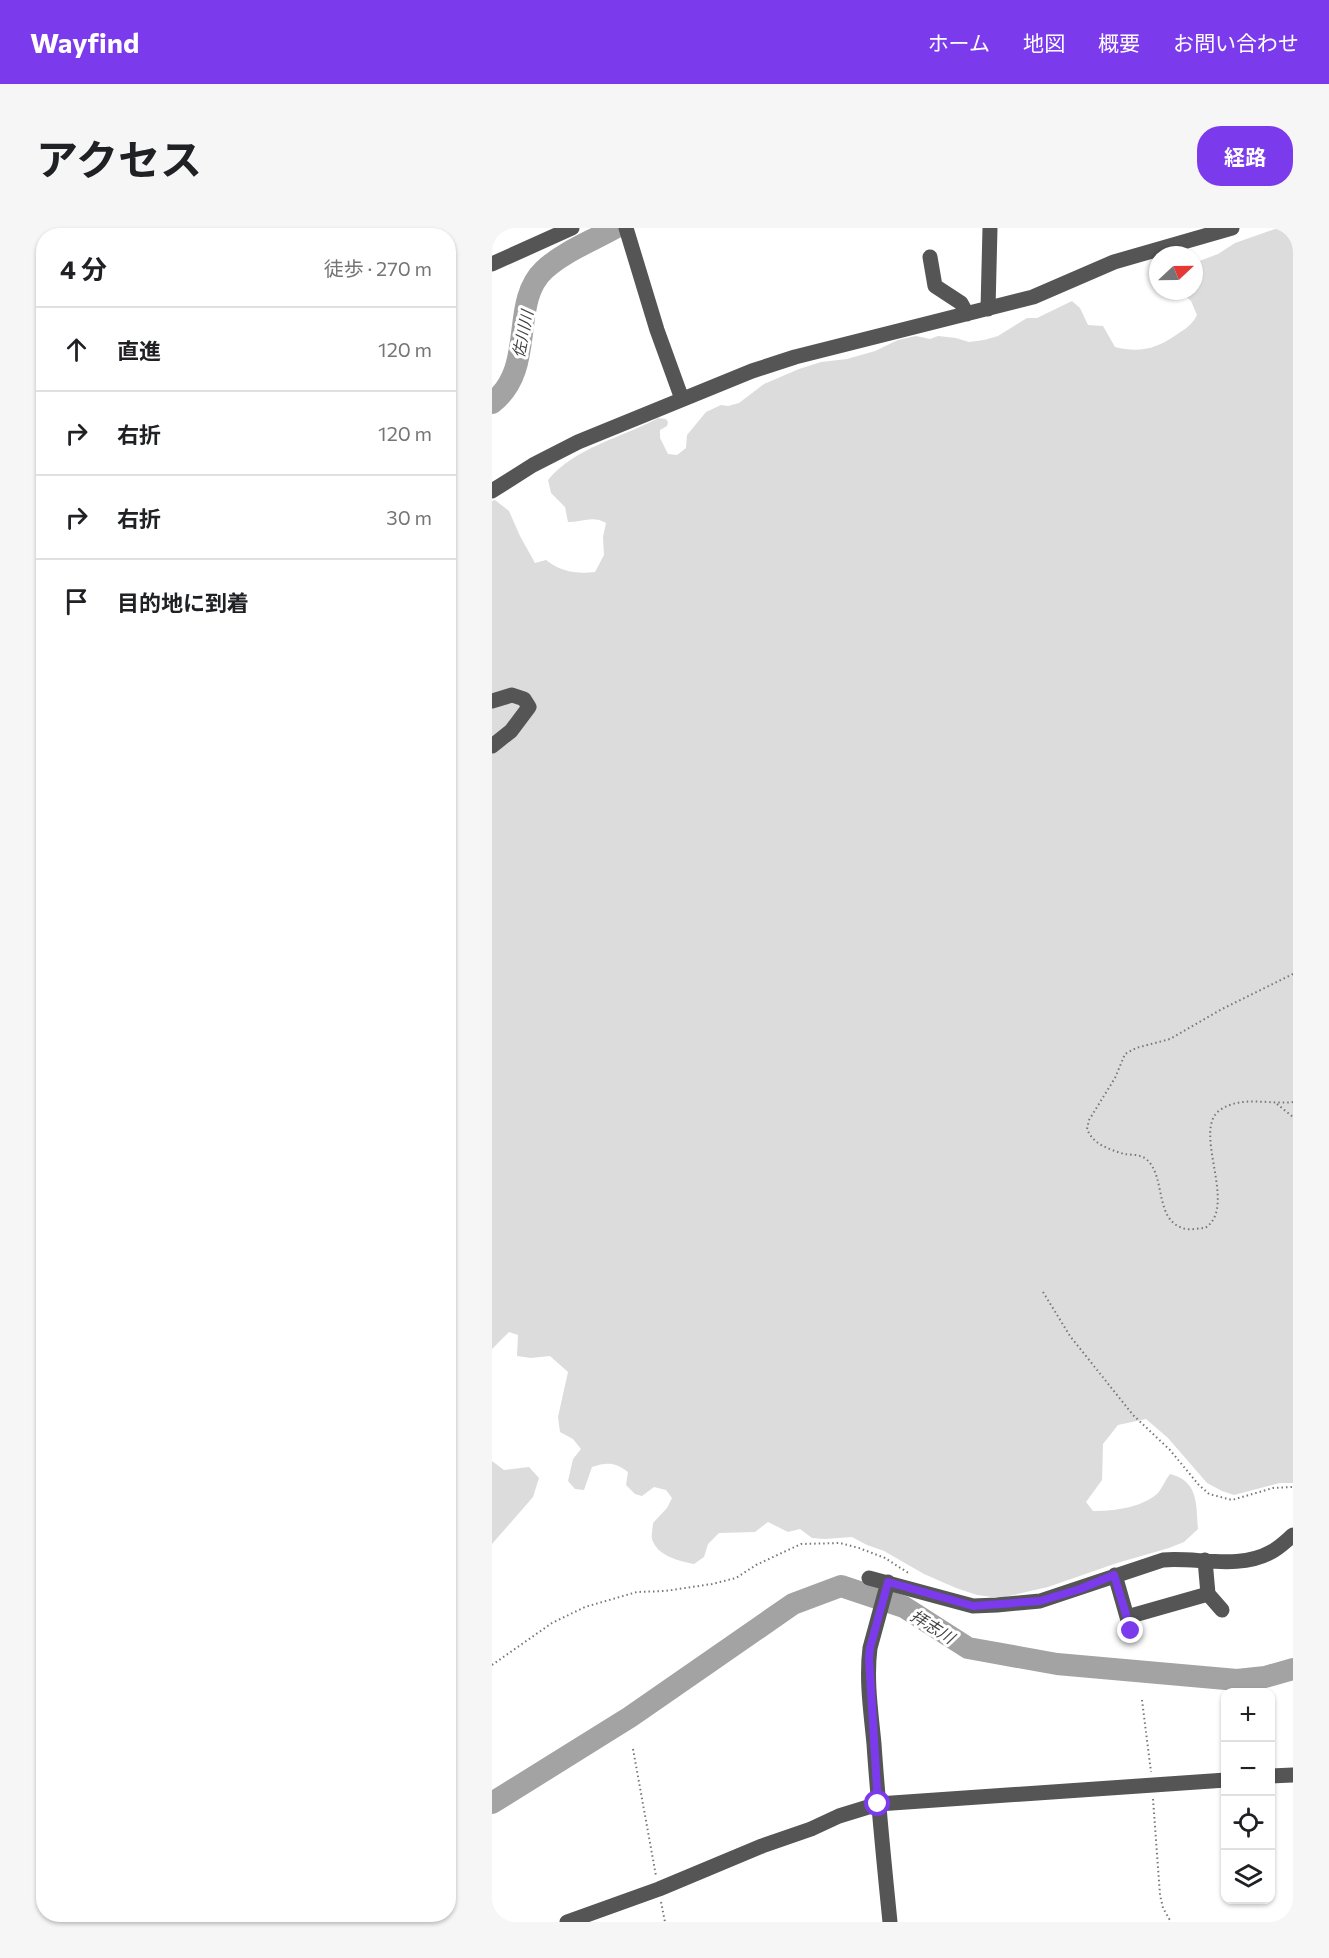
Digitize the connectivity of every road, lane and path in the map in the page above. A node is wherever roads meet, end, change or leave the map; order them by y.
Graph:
1 (572, 228) edge
2 (990, 228) edge
3 (1232, 228) edge
4 (627, 231) edge
5 (1208, 231) edge
6 (930, 256) dead end
7 (492, 264) edge
8 (988, 309) junction
9 (967, 314) junction
10 (682, 399) junction
11 (492, 491) edge
12 (492, 701) edge
13 (492, 746) edge
14 (1293, 974) edge
15 (1293, 1102) edge
16 (1277, 1104) junction
17 (1293, 1118) edge
18 (1043, 1292) dead end
19 (1293, 1488) edge
20 (1293, 1534) edge
21 (1205, 1560) junction
22 (1114, 1575) junction
23 (914, 1576) dead end
24 (869, 1578) dead end
25 (888, 1584) junction
26 (1208, 1594) junction
27 (1222, 1610) dead end
28 (492, 1665) edge
29 (1142, 1700) dead end
30 (633, 1749) dead end
31 (1293, 1775) edge
32 (1275, 1776) edge
33 (1221, 1780) edge
34 (1152, 1785) junction
35 (878, 1804) junction
36 (659, 1889) junction
37 (567, 1922) edge
38 (665, 1922) edge
39 (890, 1922) edge
40 (1171, 1922) edge

1 - 7 street
2 - 8 street
3 - 5 street
4 - 10 street
5 - 8 street
6 - 9 street
8 - 9 street
9 - 10 street
10 - 11 street
12 - 13 street
14 - 16 path
15 - 16 path
16 - 17 path
18 - 19 path
20 - 21 street
21 - 22 street
21 - 26 street
22 - 25 street
22 - 26 street
23 - 28 path
24 - 25 street
25 - 35 street
26 - 27 street
29 - 34 path
30 - 36 path
31 - 32 street
33 - 34 street
34 - 35 street
34 - 40 path
35 - 36 street
35 - 39 street
36 - 37 street
36 - 38 path

